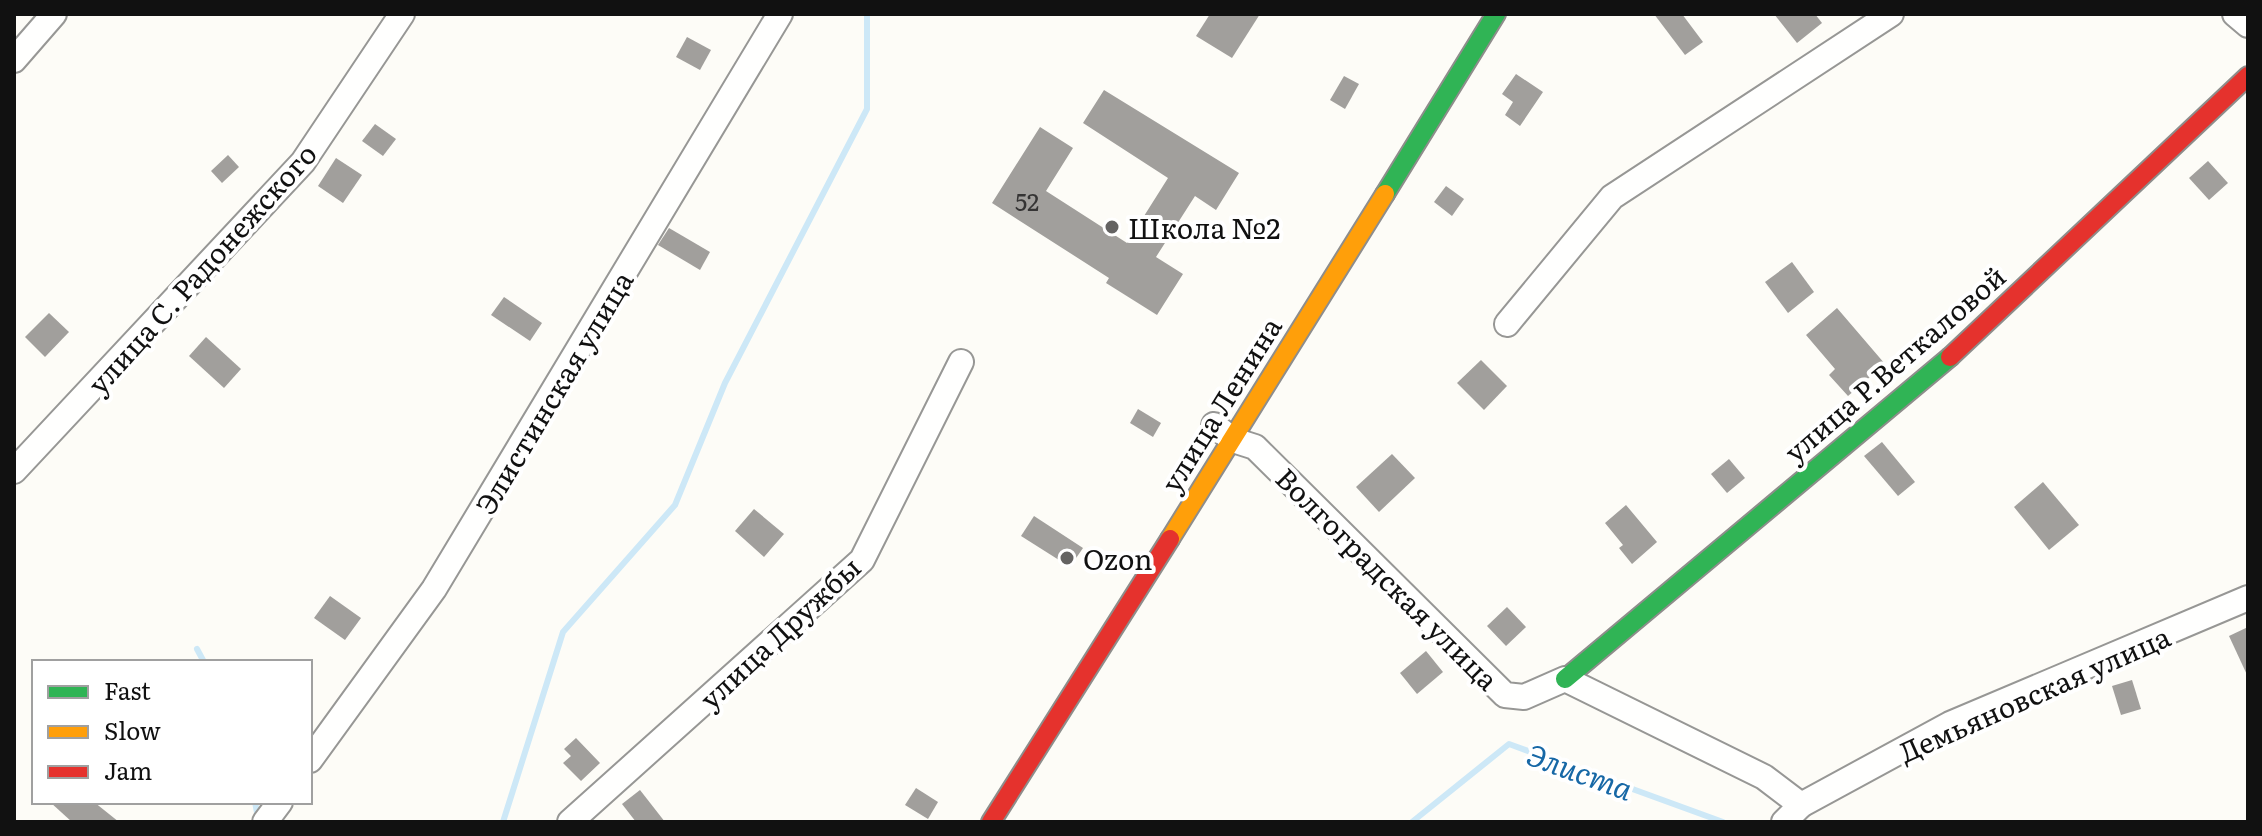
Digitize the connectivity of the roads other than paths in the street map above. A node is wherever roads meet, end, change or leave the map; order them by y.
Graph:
1 (54, 14) edge
2 (402, 14) edge
3 (780, 14) edge
4 (1496, 14) edge
5 (1891, 14) edge
6 (2235, 14) edge
7 (2248, 25) edge
8 (14, 60) edge
9 (2248, 76) edge
10 (1507, 324) dead end
11 (961, 362) dead end
12 (1219, 429) junction
13 (14, 471) edge
14 (2248, 598) edge
15 (1565, 679) junction
16 (312, 757) edge
17 (278, 804) edge
18 (1792, 814) edge
19 (265, 822) edge
20 (570, 822) edge
21 (991, 822) edge

1 - 8 street
2 - 13 street, улица С. Радонежского
3 - 16 street, Элистинская улица
4 - 12 main road, улица Ленина
5 - 10 street
6 - 7 street
9 - 15 main road, улица Р.Веткаловой
11 - 20 street, улица Дружбы
12 - 15 street, Волгоградская улица
12 - 21 main road, улица Ленина
14 - 18 street, Демьяновская улица
15 - 18 street
17 - 19 street

